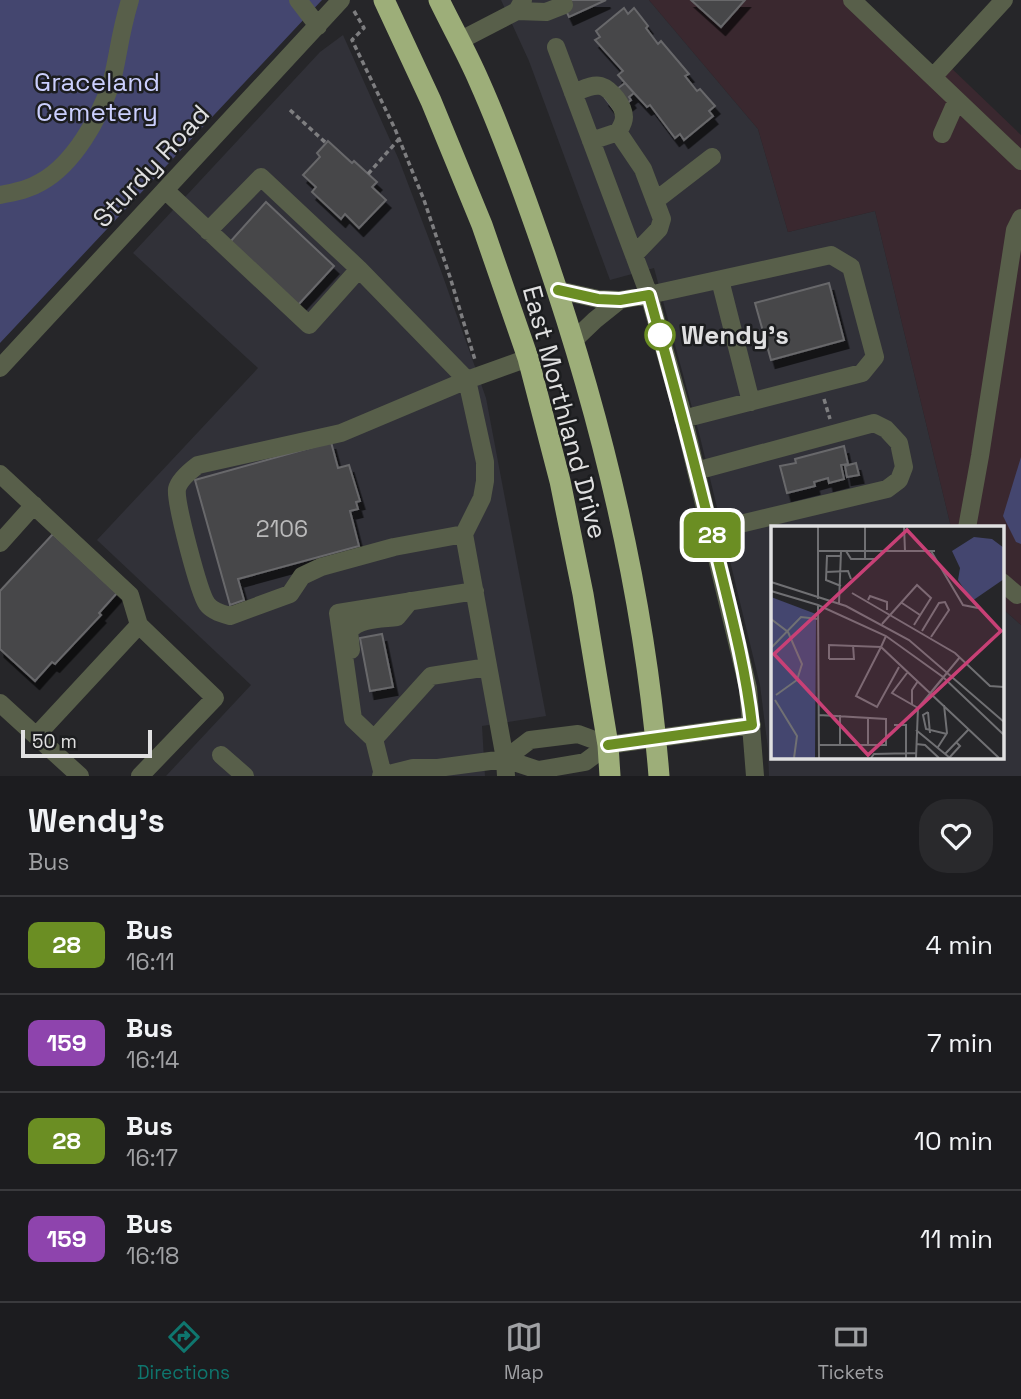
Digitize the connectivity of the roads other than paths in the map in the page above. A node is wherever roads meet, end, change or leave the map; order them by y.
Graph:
1 (130, 0) edge
2 (298, 0) edge
3 (384, 0) edge
4 (439, 0) edge
5 (852, 0) edge
6 (1004, 0) edge
7 (347, 5) edge
8 (564, 5) dead end
9 (520, 6) edge
10 (318, 26) junction
11 (459, 41) junction
12 (556, 47) dead end
13 (933, 77) junction
14 (573, 93) junction
15 (957, 100) junction
16 (618, 132) junction
17 (942, 134) dead end
18 (592, 141) junction
19 (712, 157) dead end
20 (1021, 161) edge
21 (165, 190) junction
22 (0, 195) edge
23 (655, 201) junction
24 (1021, 218) edge
25 (208, 231) junction
26 (634, 254) junction
27 (359, 270) junction
28 (720, 281) junction
29 (558, 290) junction
30 (649, 295) junction
31 (620, 300) junction
32 (573, 341) junction
33 (528, 358) junction
34 (0, 368) edge
35 (473, 378) junction
36 (751, 402) junction
37 (683, 419) junction
38 (776, 450) junction
39 (696, 471) junction
40 (0, 474) edge
41 (823, 504) junction
42 (34, 505) junction
43 (967, 526) edge
44 (711, 531) junction
45 (464, 534) junction
46 (0, 542) edge
47 (1004, 584) edge
48 (475, 591) junction
49 (1017, 595) dead end
50 (139, 625) junction
51 (488, 667) junction
52 (0, 703) edge
53 (752, 725) junction
54 (36, 736) junction
55 (656, 738) junction
56 (374, 739) junction
57 (608, 745) junction
58 (221, 755) dead end
59 (505, 768) edge
60 (382, 775) edge
61 (80, 776) edge
62 (140, 776) edge
63 (245, 776) edge
64 (610, 776) edge
65 (660, 776) edge
66 (755, 776) edge

1 - 22 street
2 - 10 street
3 - 33 highway, East Morthland Drive
4 - 11 highway, East Morthland Drive
5 - 13 street
6 - 13 street
7 - 10 street, Sturdy Road
8 - 9 street
9 - 11 street
10 - 21 street, Sturdy Road
11 - 29 highway, East Morthland Drive
12 - 14 street
13 - 15 street
14 - 16 street
14 - 18 street
15 - 17 street
15 - 20 street
16 - 18 street
16 - 23 street
18 - 26 street
19 - 23 street
21 - 25 street
21 - 34 street, Sturdy Road
23 - 26 street
24 - 43 street
25 - 27 street
25 - 27 street
26 - 30 street
27 - 35 street
28 - 30 street
28 - 36 street
28 - 36 street
29 - 31 street
29 - 32 highway, East Morthland Drive
30 - 31 street
30 - 37 street
31 - 32 street
32 - 55 highway, East Morthland Drive
33 - 35 street
33 - 57 highway, East Morthland Drive
35 - 45 street
35 - 45 street
36 - 37 street
37 - 39 street
38 - 39 street
38 - 41 street
38 - 41 street
39 - 44 street
40 - 42 street
41 - 44 street
42 - 46 street
42 - 50 street
44 - 53 street
45 - 48 street
47 - 49 street
48 - 51 street
48 - 56 street
50 - 54 street
50 - 62 street
51 - 56 street
51 - 59 street
52 - 54 street
53 - 55 street
53 - 66 street
54 - 61 street
55 - 57 street
55 - 65 highway, East Morthland Drive
56 - 60 street
57 - 59 street
57 - 59 street
57 - 64 highway, East Morthland Drive
58 - 63 street
59 - 60 street

